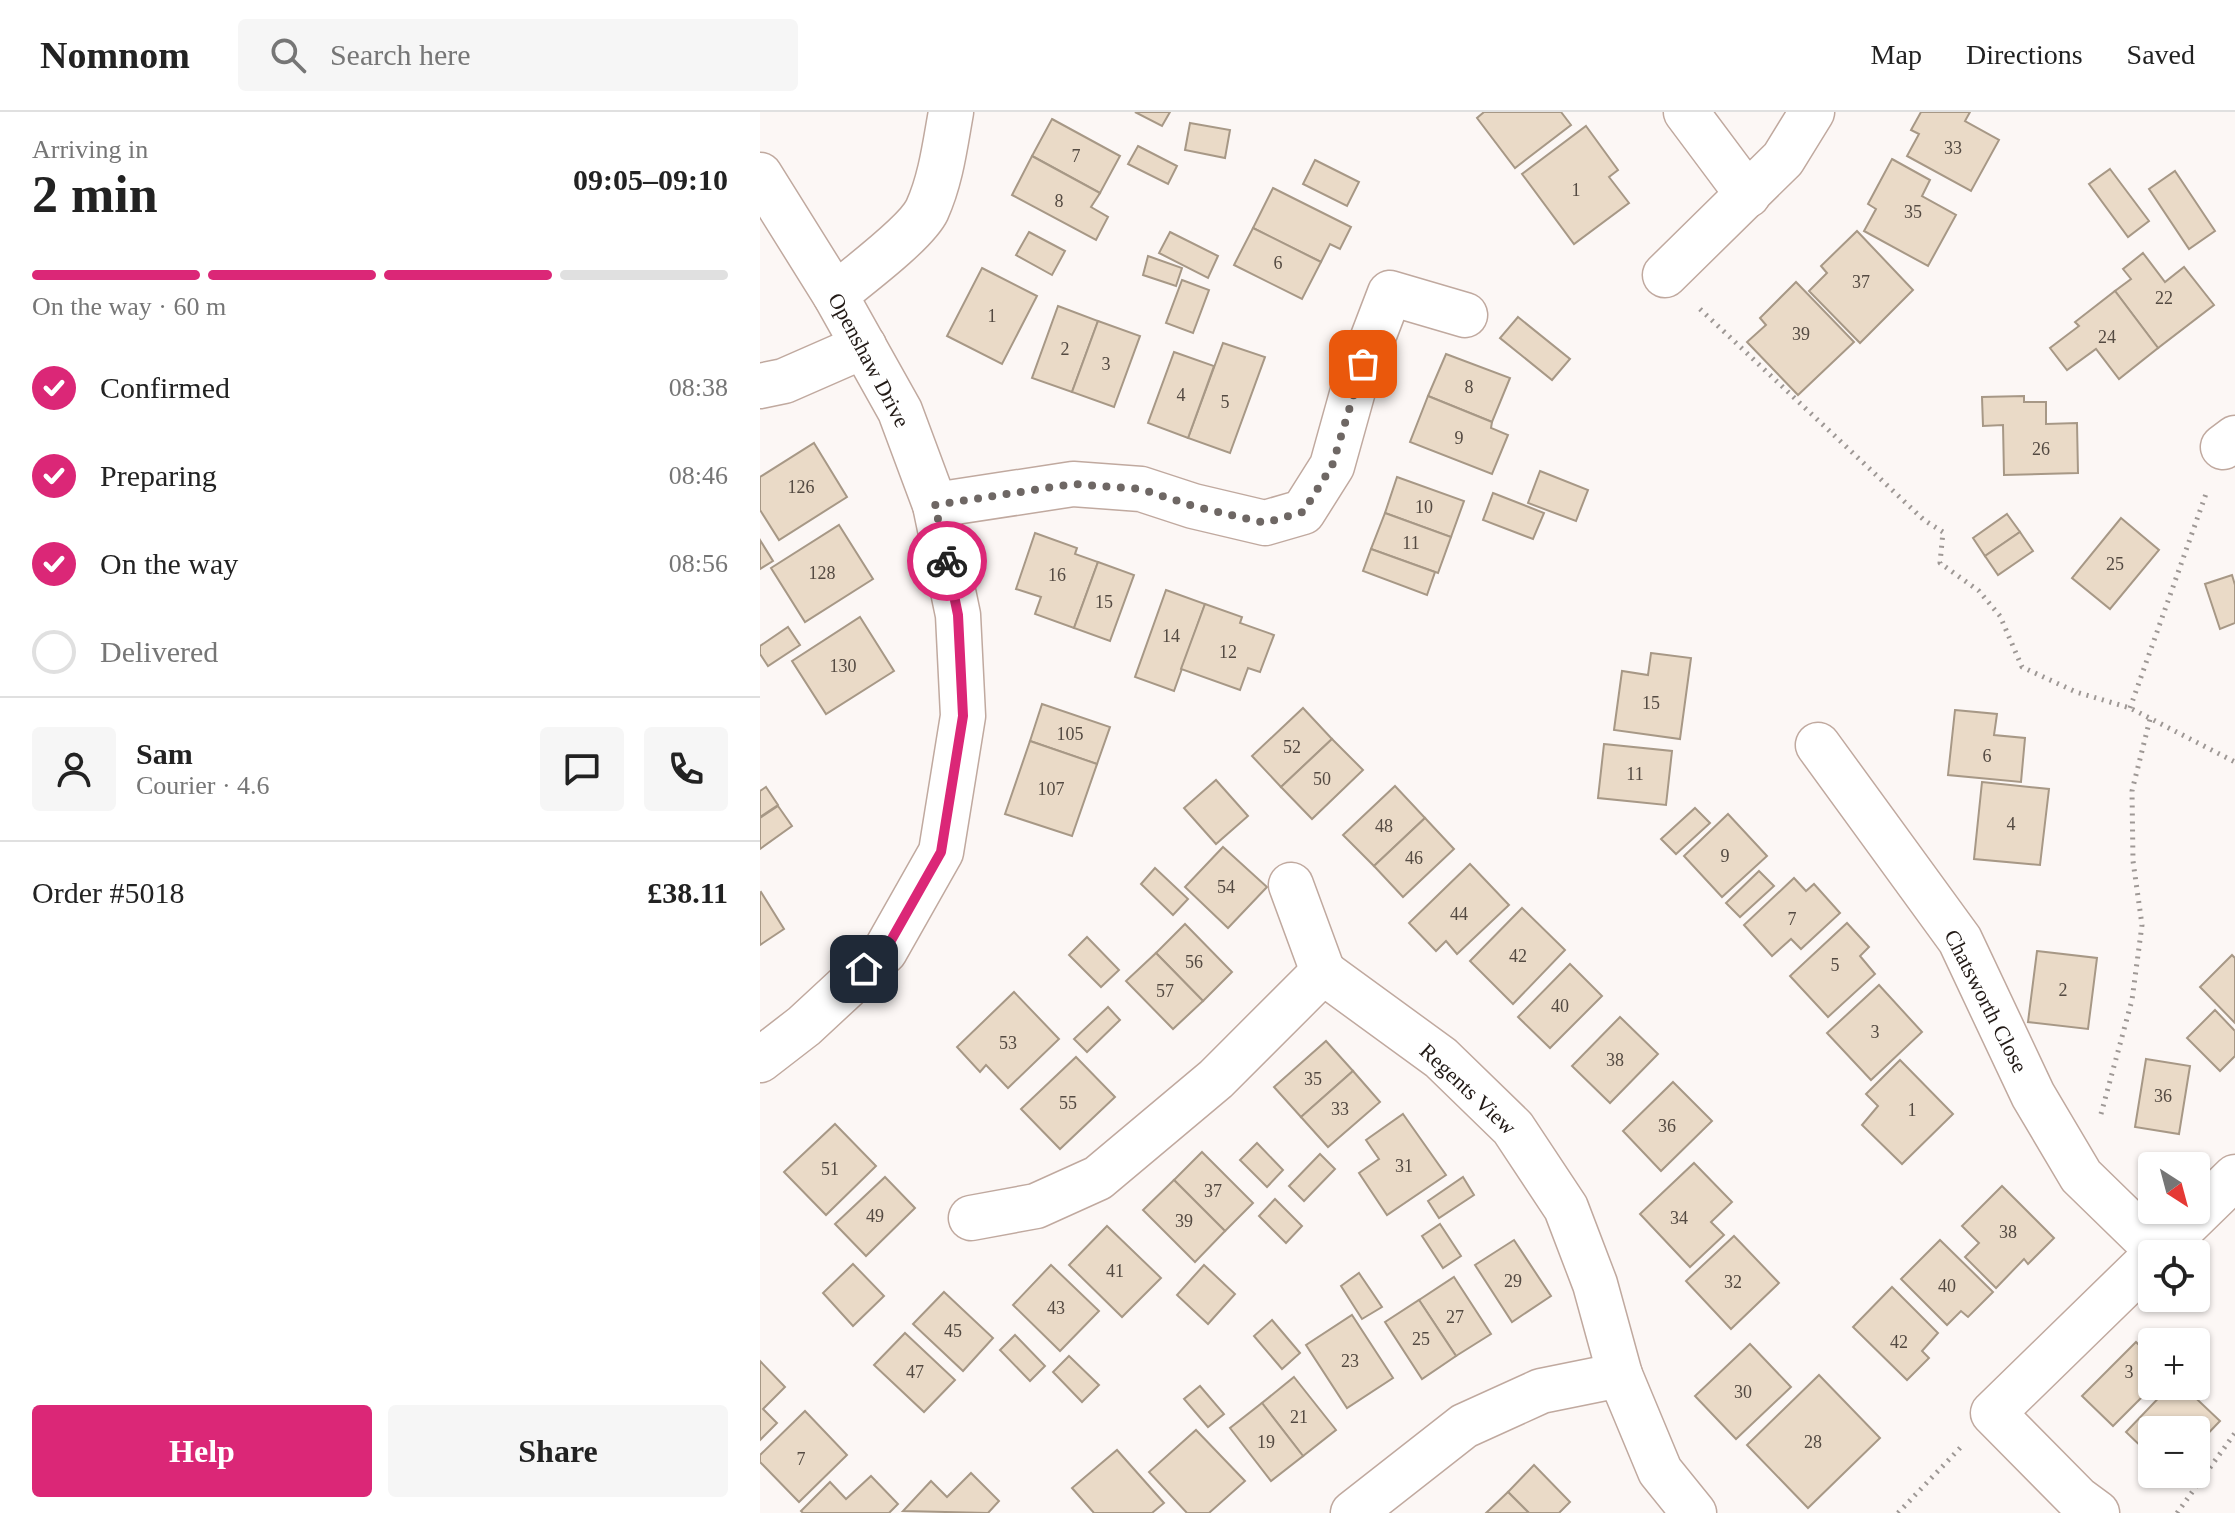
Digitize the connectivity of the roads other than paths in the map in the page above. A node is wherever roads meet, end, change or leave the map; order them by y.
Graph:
1 (951, 112) edge
2 (1686, 112) edge
3 (1812, 112) edge
4 (760, 175) edge
5 (1748, 195) junction
6 (1665, 275) road end
7 (835, 295) junction
8 (1465, 315) dead end
9 (864, 346) junction
10 (760, 386) edge
11 (935, 505) junction
12 (1818, 745) dead end
13 (1291, 885) dead end
14 (1323, 972) junction
15 (760, 1060) edge
16 (2235, 1177) edge
17 (971, 1218) dead end
18 (2142, 1240) edge
19 (2171, 1240) edge
20 (2138, 1272) edge
21 (1620, 1375) junction
22 (1353, 1513) edge
23 (1694, 1513) edge
24 (2097, 1513) edge

1 - 7 street
2 - 5 street
3 - 5 street
4 - 7 street, Openshaw Drive
5 - 6 street
7 - 9 street, Openshaw Drive
8 - 11 street
9 - 10 street
9 - 11 street, Openshaw Drive
11 - 15 street, Openshaw Drive
12 - 18 street, Chatsworth Close
13 - 14 street
14 - 17 street
14 - 21 street, Regents View
16 - 19 street
20 - 24 street
21 - 22 street
21 - 23 street, Regents View

